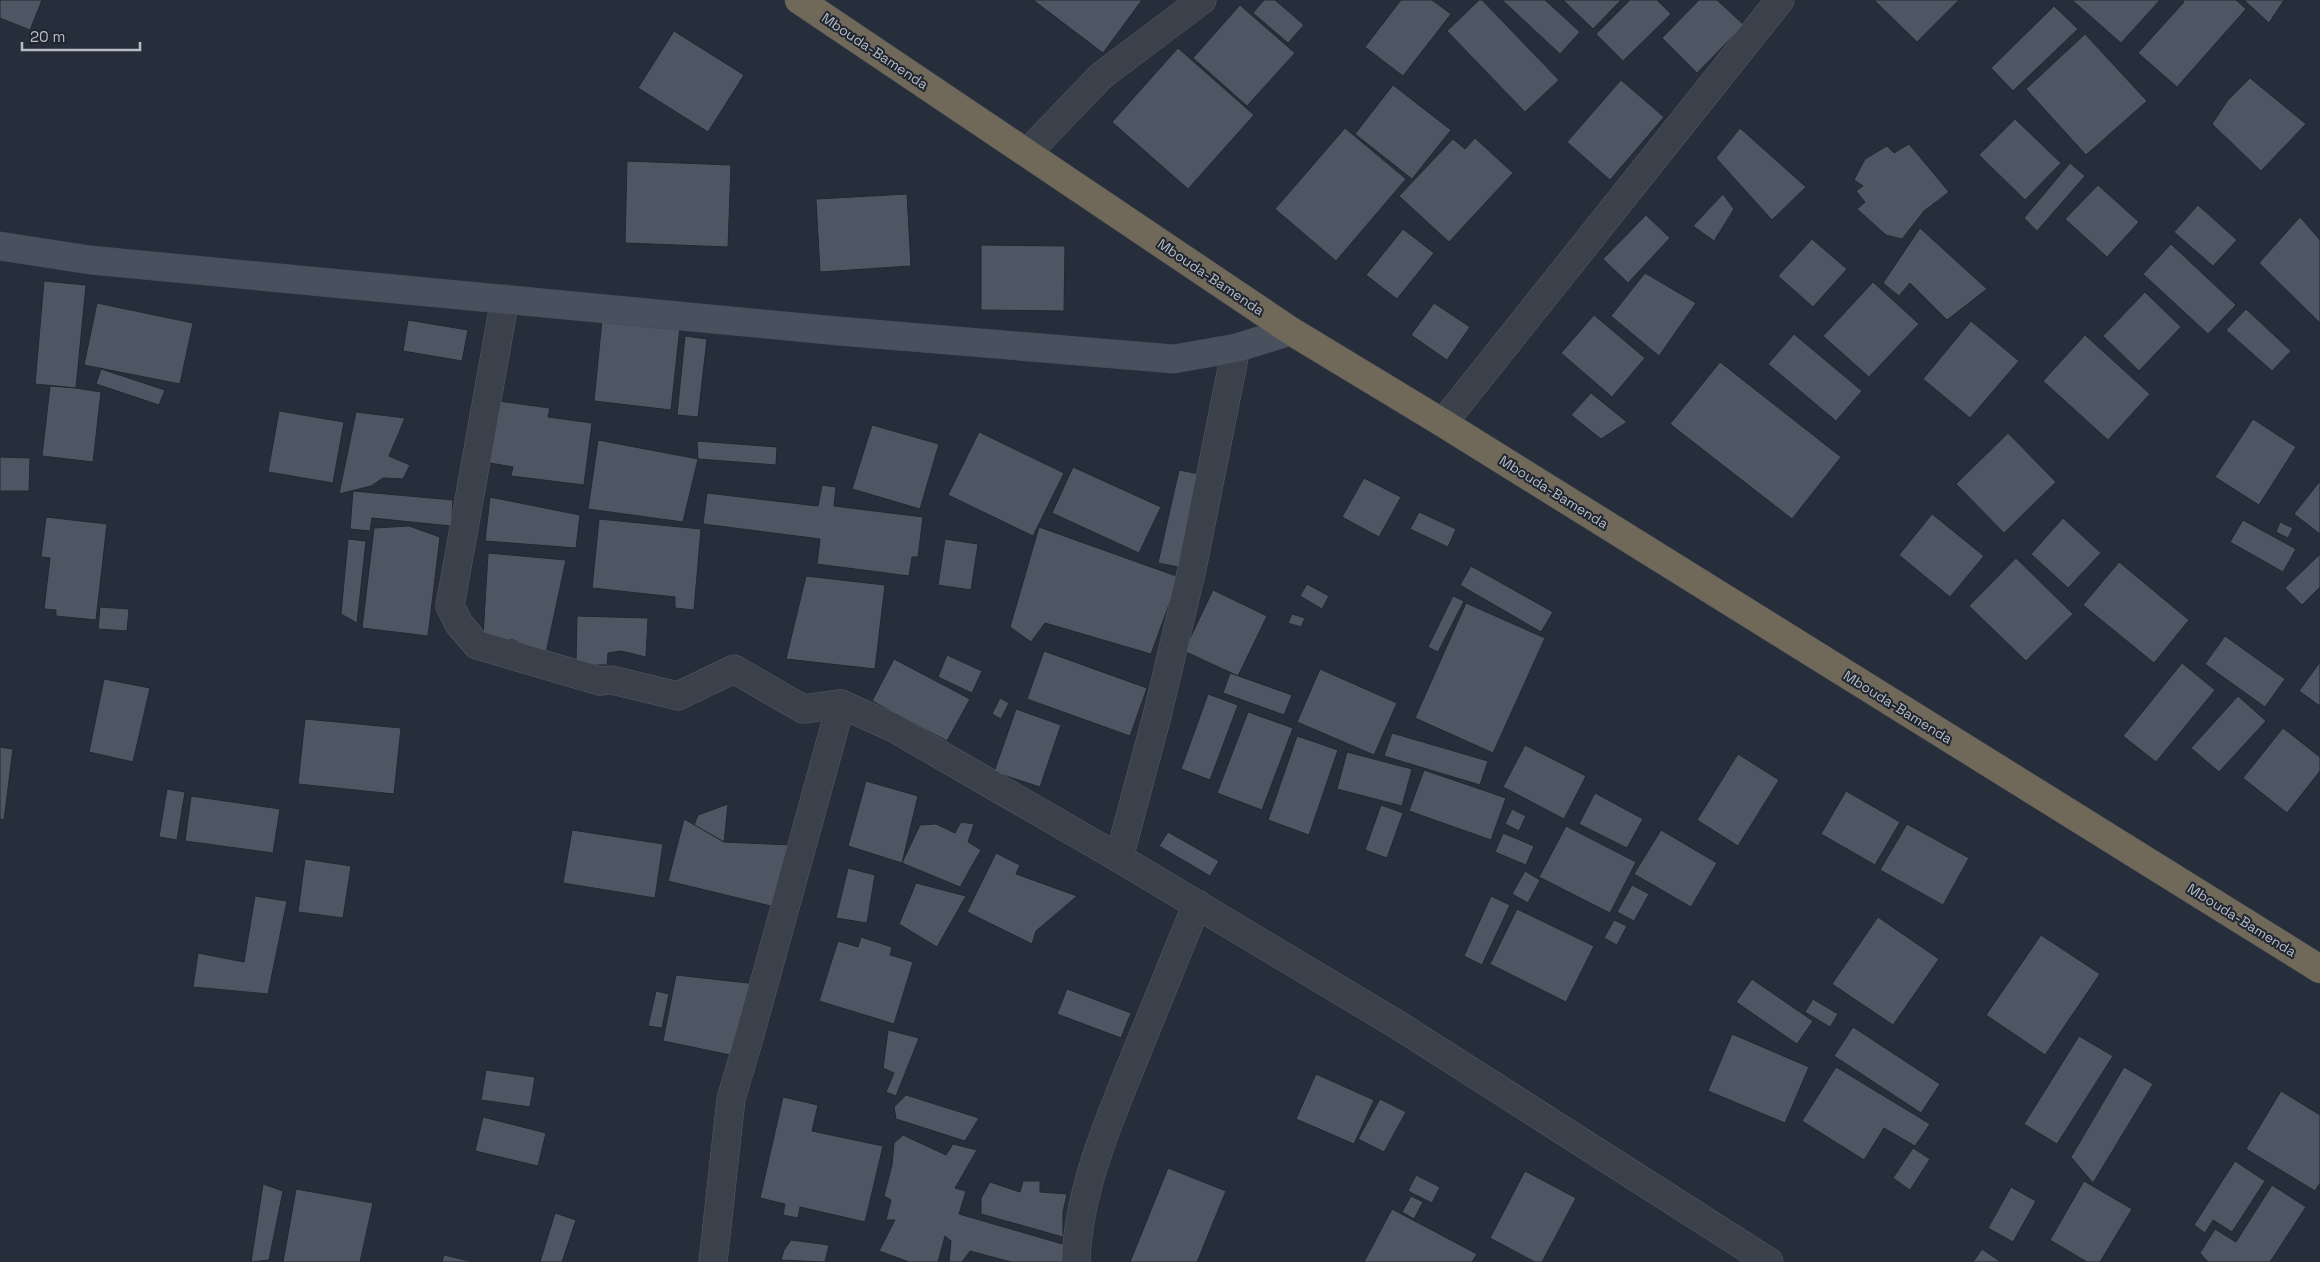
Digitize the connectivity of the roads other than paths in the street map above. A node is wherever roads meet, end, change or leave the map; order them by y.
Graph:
1 (799, 0) edge
2 (1202, 0) edge
3 (1780, 0) edge
4 (1028, 152) junction
5 (0, 246) edge
6 (505, 299) junction
7 (1291, 331) junction
8 (1236, 348) junction
9 (1443, 423) junction
10 (841, 704) junction
11 (1119, 858) junction
12 (1197, 904) junction
13 (2320, 969) edge
14 (714, 1262) edge
15 (1076, 1262) edge
16 (1769, 1262) edge

1 - 4 highway, Mbouda-Bamenda
2 - 4 street
3 - 9 street
4 - 7 highway, Mbouda-Bamenda
5 - 6 street
6 - 8 street
6 - 10 street
7 - 8 street
7 - 9 highway, Mbouda-Bamenda
8 - 11 street
9 - 13 highway, Mbouda-Bamenda
10 - 11 street
10 - 14 street
11 - 12 street
12 - 15 street
12 - 16 street

